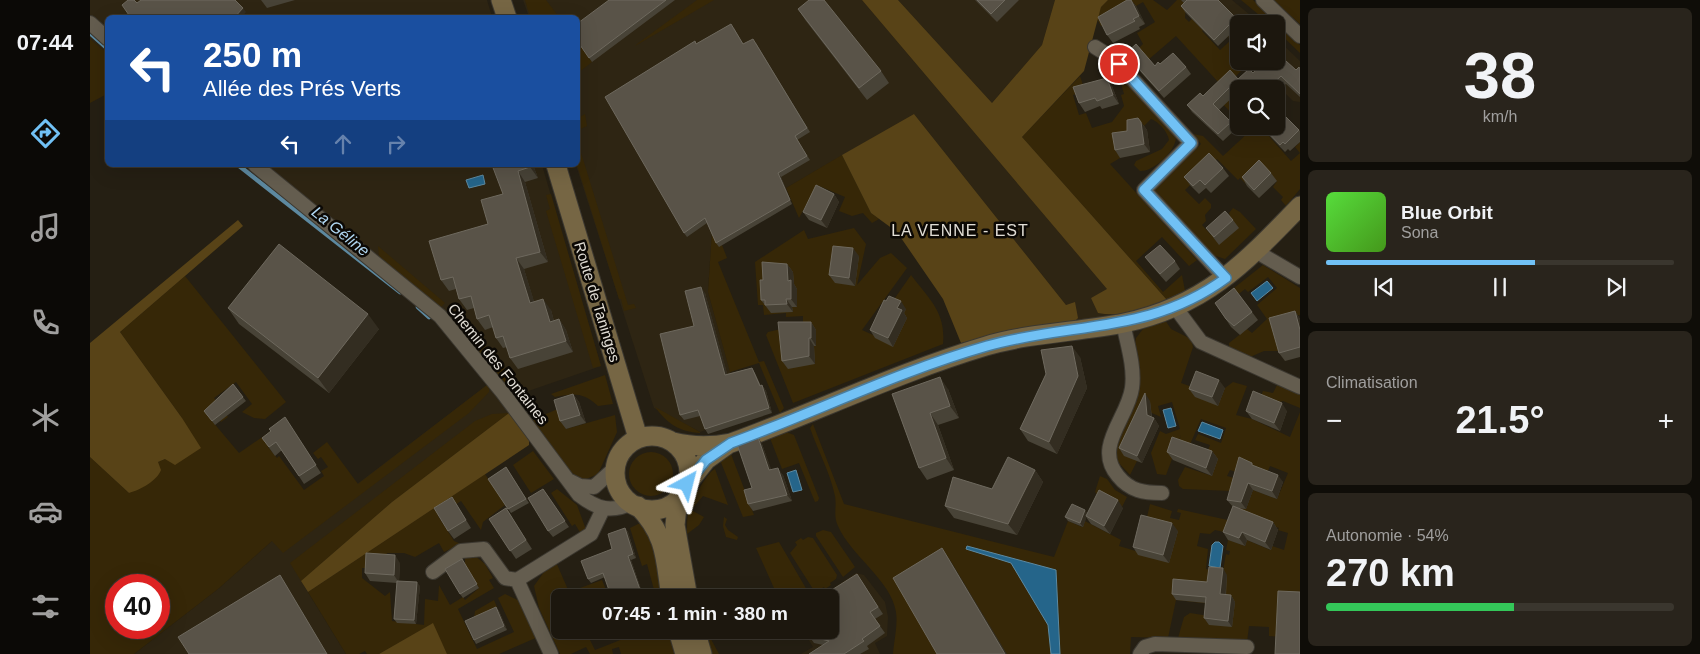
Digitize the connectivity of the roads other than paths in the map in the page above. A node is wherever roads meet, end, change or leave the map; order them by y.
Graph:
1 (501, 0) edge
2 (1263, 0) edge
3 (506, 15) edge
4 (90, 23) edge
5 (1299, 34) edge
6 (105, 36) edge
7 (1095, 46) dead end
8 (257, 167) edge
9 (557, 167) edge
10 (1300, 206) edge
11 (1258, 250) junction
12 (1300, 277) edge
13 (1226, 278) junction
14 (1175, 307) junction
15 (1123, 323) junction
16 (1300, 387) edge
17 (638, 438) junction
18 (673, 442) junction
19 (731, 443) junction
20 (615, 468) junction
21 (567, 479) junction
22 (682, 491) junction
23 (1162, 493) dead end
24 (635, 505) junction
25 (603, 509) junction
26 (433, 572) dead end
27 (517, 580) junction
28 (670, 589) edge
29 (686, 589) edge
30 (681, 639) edge
31 (698, 639) edge
32 (1247, 647) dead end
33 (551, 654) edge
34 (685, 654) edge
35 (702, 654) edge
36 (1140, 654) edge

1 - 3 main road
2 - 5 street
4 - 6 street
7 - 13 street
8 - 21 street, Chemin des Fontaines
9 - 17 main road, Route de Taninges
10 - 11 main road
11 - 12 street
11 - 13 main road
13 - 14 main road
14 - 15 main road
14 - 16 street
15 - 19 main road
15 - 23 street
17 - 18 main road
17 - 20 main road
18 - 19 main road
18 - 22 main road
19 - 22 main road
20 - 21 street
20 - 24 main road
21 - 25 street, Chemin des Fontaines
22 - 24 main road
22 - 29 main road
24 - 25 street
24 - 28 main road
25 - 27 street
26 - 27 street
27 - 33 street
30 - 34 main road
31 - 35 main road
32 - 36 street

